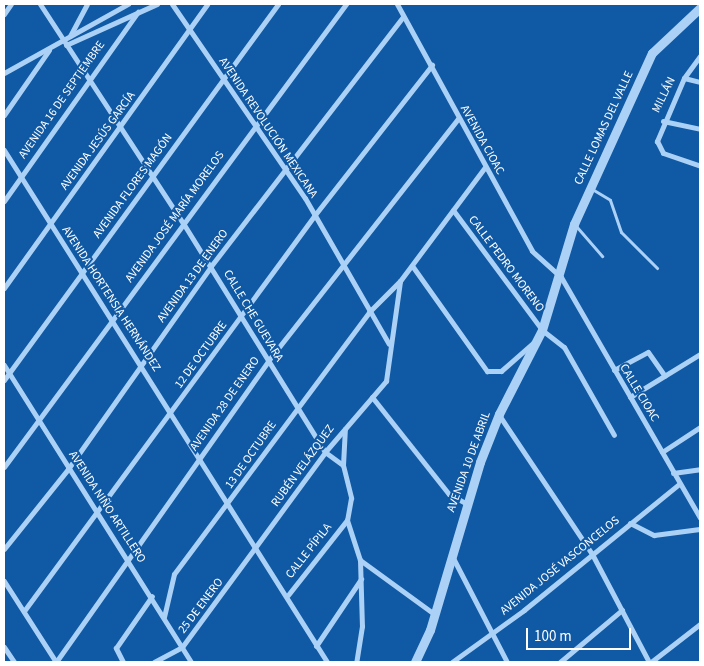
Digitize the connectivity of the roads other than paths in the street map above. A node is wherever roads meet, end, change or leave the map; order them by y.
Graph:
1 (11, 4) edge
2 (40, 4) edge
3 (87, 4) edge
4 (128, 4) edge
5 (157, 4) edge
6 (172, 4) edge
7 (207, 4) edge
8 (278, 4) edge
9 (346, 4) edge
10 (397, 4) edge
11 (700, 8) edge
12 (138, 12) junction
13 (4, 14) edge
14 (403, 17) junction
15 (191, 30) junction
16 (70, 37) junction
17 (64, 43) junction
18 (49, 49) junction
19 (700, 56) edge
20 (432, 65) junction
21 (4, 73) edge
22 (90, 78) junction
23 (222, 78) junction
24 (684, 78) junction
25 (700, 82) edge
26 (4, 115) edge
27 (458, 119) junction
28 (663, 121) junction
29 (255, 125) junction
30 (121, 127) junction
31 (700, 129) edge
32 (4, 150) edge
33 (700, 166) edge
34 (485, 167) junction
35 (286, 170) junction
36 (153, 175) junction
37 (21, 177) junction
38 (590, 188) junction
39 (4, 201) edge
40 (453, 210) junction
41 (314, 216) junction
42 (183, 223) junction
43 (51, 224) junction
44 (574, 224) junction
45 (602, 256) dead end
46 (211, 266) junction
47 (341, 266) junction
48 (413, 267) junction
49 (658, 268) dead end
50 (82, 274) junction
51 (561, 277) junction
52 (400, 280) junction
53 (4, 288) edge
54 (369, 312) junction
55 (241, 316) junction
56 (111, 320) junction
57 (542, 330) junction
58 (537, 340) junction
59 (389, 344) junction
60 (700, 354) edge
61 (268, 361) junction
62 (4, 365) edge
63 (142, 366) junction
64 (614, 370) junction
65 (9, 373) junction
66 (665, 376) junction
67 (4, 380) edge
68 (372, 397) junction
69 (630, 397) junction
70 (297, 406) junction
71 (171, 413) junction
72 (499, 414) junction
73 (40, 419) junction
74 (345, 427) junction
75 (700, 427) edge
76 (614, 435) dead end
77 (325, 452) junction
78 (662, 452) junction
79 (199, 458) junction
80 (343, 466) junction
81 (4, 467) edge
82 (68, 469) junction
83 (700, 469) edge
84 (673, 473) junction
85 (679, 484) junction
86 (467, 504) junction
87 (226, 508) junction
88 (98, 515) junction
89 (700, 518) edge
90 (347, 520) junction
91 (630, 523) junction
92 (700, 529) edge
93 (4, 550) edge
94 (254, 550) junction
95 (450, 552) junction
96 (592, 554) junction
97 (129, 560) junction
98 (360, 560) junction
99 (361, 578) junction
100 (4, 581) edge
101 (288, 595) junction
102 (152, 596) junction
103 (622, 610) junction
104 (24, 611) junction
105 (433, 613) junction
106 (164, 617) junction
107 (700, 624) edge
108 (490, 633) junction
109 (316, 646) junction
110 (4, 647) edge
111 (182, 647) junction
112 (14, 662) edge
113 (56, 662) edge
114 (123, 662) edge
115 (154, 662) edge
116 (190, 662) edge
117 (327, 662) edge
118 (356, 662) edge
119 (415, 662) edge
120 (452, 662) edge
121 (507, 662) edge
122 (560, 662) edge
123 (650, 662) edge

1 - 13 street
2 - 17 street, CALLE CHE GUEVARA
3 - 16 street
4 - 16 street
5 - 12 street
6 - 15 street, AVENIDA REVOLUCIÓN MEXICANA
7 - 15 street, AVENIDA JESÚS GARCÍA
8 - 23 street, AVENIDA FLORES MAGÓN
9 - 29 street, AVENIDA JOSÉ MARÍA MORELOS
10 - 14 street, AVENIDA CIOAC
11 - 38 street, CALLE LOMAS DEL VALLE
12 - 17 street
12 - 22 street, AVENIDA 16 DE SEPTIEMBRE
14 - 20 street, AVENIDA CIOAC
14 - 35 street, AVENIDA 13 DE ENERO
15 - 23 street, AVENIDA REVOLUCIÓN MEXICANA
15 - 30 street, AVENIDA JESÚS GARCÍA
16 - 17 street
17 - 18 street
17 - 22 street, CALLE CHE GUEVARA
18 - 21 street
18 - 26 street
19 - 24 street, MILLÁN
20 - 27 street, AVENIDA CIOAC
20 - 41 street, 12 DE OCTUBRE
22 - 30 street, CALLE CHE GUEVARA
22 - 37 street, AVENIDA 16 DE SEPTIEMBRE
23 - 29 street, AVENIDA REVOLUCIÓN MEXICANA
23 - 36 street, AVENIDA FLORES MAGÓN
24 - 25 street
24 - 28 street, MILLÁN
27 - 34 street, AVENIDA CIOAC
27 - 47 street, AVENIDA 28 DE ENERO
28 - 31 street
28 - 33 street, MILLÁN
29 - 35 street, AVENIDA REVOLUCIÓN MEXICANA
29 - 42 street, AVENIDA JOSÉ MARÍA MORELOS
30 - 36 street, CALLE CHE GUEVARA
30 - 43 street, AVENIDA JESÚS GARCÍA
32 - 37 street, AVENIDA HORTENSIA HERNÁNDEZ
34 - 40 street
34 - 51 street, AVENIDA CIOAC
35 - 41 street, AVENIDA REVOLUCIÓN MEXICANA
35 - 46 street, AVENIDA 13 DE ENERO
36 - 42 street, CALLE CHE GUEVARA
36 - 50 street, AVENIDA FLORES MAGÓN
37 - 39 street, AVENIDA 16 DE SEPTIEMBRE
37 - 43 street, AVENIDA HORTENSIA HERNÁNDEZ
38 - 44 street, CALLE LOMAS DEL VALLE
38 - 49 lane
40 - 48 street
40 - 57 street, CALLE PEDRO MORENO
41 - 47 street, AVENIDA REVOLUCIÓN MEXICANA
41 - 55 street, 12 DE OCTUBRE
42 - 46 street, CALLE CHE GUEVARA
42 - 56 street, AVENIDA JOSÉ MARÍA MORELOS
43 - 50 street, AVENIDA HORTENSIA HERNÁNDEZ
43 - 53 street, AVENIDA JESÚS GARCÍA
44 - 45 lane
44 - 51 street, CALLE LOMAS DEL VALLE
46 - 55 street, CALLE CHE GUEVARA
46 - 63 street, AVENIDA 13 DE ENERO
47 - 54 street, AVENIDA REVOLUCIÓN MEXICANA
47 - 61 street, AVENIDA 28 DE ENERO
48 - 52 street
48 - 58 street
50 - 56 street, AVENIDA HORTENSIA HERNÁNDEZ
50 - 65 street, AVENIDA FLORES MAGÓN
51 - 57 street, AVENIDA 10 DE ABRIL
51 - 64 street, CALLE CIOAC
52 - 54 street, 13 DE OCTUBRE
52 - 59 street
54 - 59 street, AVENIDA REVOLUCIÓN MEXICANA
54 - 70 street, 13 DE OCTUBRE
55 - 61 street, CALLE CHE GUEVARA
55 - 71 street, 12 DE OCTUBRE
56 - 63 street, AVENIDA HORTENSIA HERNÁNDEZ
56 - 73 street, AVENIDA JOSÉ MARÍA MORELOS
57 - 58 street, AVENIDA 10 DE ABRIL
57 - 76 street, CALLE PEDRO MORENO
58 - 72 street, AVENIDA 10 DE ABRIL
59 - 68 street
60 - 66 street
61 - 70 street, CALLE CHE GUEVARA
61 - 79 street, AVENIDA 28 DE ENERO
62 - 65 street, AVENIDA NIÑO ARTILLERO
63 - 71 street, AVENIDA HORTENSIA HERNÁNDEZ
63 - 82 street, AVENIDA 13 DE ENERO
64 - 66 street
64 - 69 street, CALLE CIOAC
65 - 67 street, AVENIDA FLORES MAGÓN
65 - 73 street, AVENIDA NIÑO ARTILLERO
66 - 69 street
68 - 74 street, RUBÉN VELÁZQUEZ
68 - 86 street
69 - 78 street, CALLE CIOAC
70 - 77 street, CALLE CHE GUEVARA
70 - 87 street, 13 DE OCTUBRE
71 - 79 street, AVENIDA HORTENSIA HERNÁNDEZ
71 - 88 street, 12 DE OCTUBRE
72 - 86 street, AVENIDA 10 DE ABRIL
72 - 96 street
73 - 81 street, AVENIDA JOSÉ MARÍA MORELOS
73 - 82 street, AVENIDA NIÑO ARTILLERO
74 - 77 street, RUBÉN VELÁZQUEZ
74 - 80 street
75 - 78 street
77 - 80 street, CALLE CHE GUEVARA
77 - 94 street, RUBÉN VELÁZQUEZ
78 - 84 street, CALLE CIOAC
79 - 87 street, AVENIDA HORTENSIA HERNÁNDEZ
79 - 97 street, AVENIDA 28 DE ENERO
80 - 90 street
82 - 88 street, AVENIDA NIÑO ARTILLERO
82 - 93 street, AVENIDA 13 DE ENERO
83 - 84 street
84 - 85 street, CALLE CIOAC
85 - 89 street, CALLE CIOAC
85 - 91 street, AVENIDA JOSÉ VASCONCELOS
86 - 95 street, AVENIDA 10 DE ABRIL
87 - 94 street, AVENIDA HORTENSIA HERNÁNDEZ
87 - 106 street, 13 DE OCTUBRE
88 - 97 street, AVENIDA NIÑO ARTILLERO
88 - 104 street, 12 DE OCTUBRE
90 - 98 street
90 - 101 street, CALLE PÍPILA
91 - 92 street
91 - 96 street, AVENIDA JOSÉ VASCONCELOS
94 - 101 street, AVENIDA HORTENSIA HERNÁNDEZ
94 - 111 street, 25 DE ENERO
95 - 105 street, AVENIDA 10 DE ABRIL
95 - 108 street
96 - 103 street
96 - 108 street, AVENIDA JOSÉ VASCONCELOS
97 - 102 street, AVENIDA NIÑO ARTILLERO
97 - 113 street, AVENIDA 28 DE ENERO
98 - 99 street
98 - 105 street
99 - 109 street
99 - 118 street
100 - 104 street
101 - 109 street, AVENIDA HORTENSIA HERNÁNDEZ
102 - 106 street, AVENIDA NIÑO ARTILLERO
102 - 114 street
103 - 122 street
103 - 123 street
104 - 113 street
105 - 119 street, AVENIDA 10 DE ABRIL
106 - 111 street, AVENIDA NIÑO ARTILLERO
107 - 123 street
108 - 120 street, AVENIDA JOSÉ VASCONCELOS
108 - 121 street
109 - 117 street, AVENIDA HORTENSIA HERNÁNDEZ
110 - 112 street
111 - 115 street, 25 DE ENERO
111 - 116 street, AVENIDA NIÑO ARTILLERO

